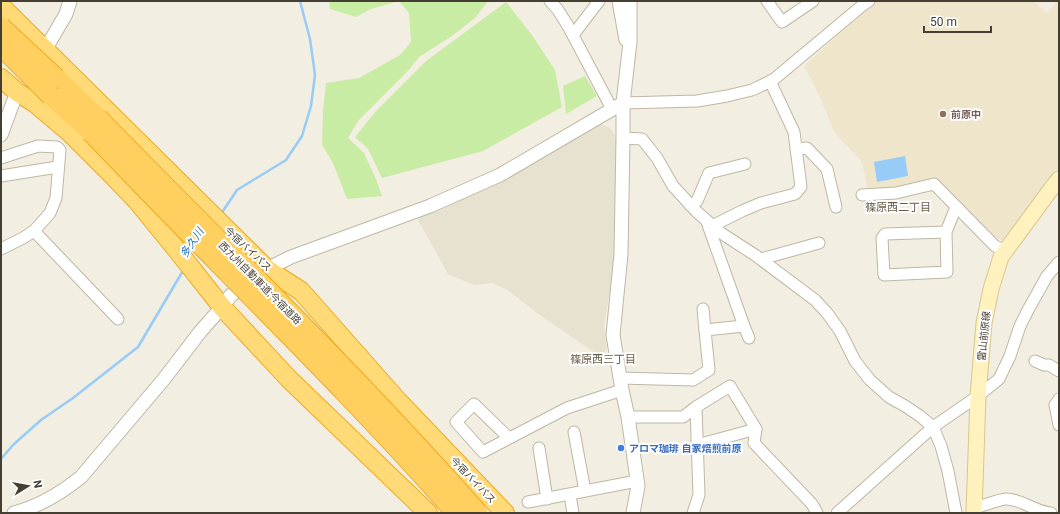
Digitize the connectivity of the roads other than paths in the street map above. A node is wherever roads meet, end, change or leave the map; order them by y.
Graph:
1 (70, 1) edge
2 (550, 1) edge
3 (599, 1) edge
4 (618, 1) edge
5 (630, 1) edge
6 (767, 1) edge
7 (814, 1) edge
8 (869, 1) edge
9 (1, 6) edge
10 (1, 27) edge
11 (572, 35) junction
12 (630, 42) junction
13 (1, 46) edge
14 (45, 50) junction
15 (1, 78) edge
16 (770, 81) junction
17 (17, 92) junction
18 (617, 106) junction
19 (94, 125) junction
20 (1, 135) edge
21 (623, 138) junction
22 (796, 149) junction
23 (1, 158) edge
24 (745, 164) dead end
25 (58, 167) junction
26 (1, 176) edge
27 (1059, 179) edge
28 (862, 195) dead end
29 (690, 205) junction
30 (836, 207) dead end
31 (958, 208) junction
32 (710, 223) junction
33 (34, 231) junction
34 (946, 232) junction
35 (815, 241) dead end
36 (1, 249) edge
37 (1005, 251) junction
38 (758, 257) junction
39 (1059, 262) edge
40 (267, 269) junction
41 (236, 292) dead end
42 (222, 307) junction
43 (703, 308) dead end
44 (118, 319) dead end
45 (744, 326) junction
46 (705, 330) junction
47 (749, 338) dead end
48 (1035, 361) dead end
49 (1059, 371) edge
50 (621, 384) junction
51 (978, 396) junction
52 (1059, 399) edge
53 (696, 407) junction
54 (628, 416) junction
55 (1059, 425) edge
56 (933, 427) junction
57 (756, 429) junction
58 (574, 432) dead end
59 (509, 438) junction
60 (697, 445) junction
61 (539, 448) dead end
62 (638, 481) junction
63 (585, 491) junction
64 (570, 494) junction
65 (547, 499) junction
66 (528, 502) dead end
67 (975, 510) edge
68 (14, 513) edge
69 (428, 513) edge
70 (456, 513) edge
71 (478, 513) edge
72 (505, 513) edge
73 (573, 513) edge
74 (633, 513) edge
75 (693, 513) edge
76 (817, 513) edge
77 (837, 513) edge
78 (956, 513) edge
79 (1051, 513) edge

1 - 14 street
2 - 11 street
3 - 11 street
4 - 12 street
5 - 12 street
6 - 7 street
8 - 16 street
9 - 14 highway, 今宿バイパス
10 - 19 highway, 西九州自動車道;今宿道路, bridge
11 - 18 street
12 - 18 street
13 - 19 highway, 西九州自動車道;今宿道路, bridge
14 - 40 highway, 今宿バイパス
15 - 17 highway
16 - 18 street
16 - 22 street
17 - 20 street
17 - 42 highway
18 - 21 street
18 - 40 street
19 - 70 highway, 西九州自動車道;今宿道路, bridge
19 - 71 highway, 西九州自動車道;今宿道路, bridge
21 - 29 street
21 - 50 street
22 - 30 street
22 - 32 street
23 - 25 street
24 - 29 street
25 - 26 street
25 - 33 street
27 - 37 main road, 雷山前原線
28 - 31 street
29 - 32 street
31 - 34 street
31 - 37 street
32 - 38 street
32 - 45 street
33 - 36 street
33 - 44 street
34 - 34 street
35 - 38 street
37 - 51 main road, 雷山前原線
38 - 56 street
39 - 51 street
40 - 72 highway, 今宿バイパス
41 - 42 street
42 - 68 street
42 - 69 highway
43 - 46 street
45 - 46 street
45 - 47 street
46 - 50 street
48 - 49 street
50 - 54 street
50 - 59 street
51 - 56 street
51 - 67 main road, 雷山前原線
52 - 55 street
53 - 54 street
53 - 57 street
53 - 60 street
54 - 62 street
56 - 77 street
56 - 78 street
57 - 60 street
57 - 76 street
58 - 63 street
59 - 59 street
60 - 75 street
61 - 65 street
62 - 63 street
62 - 74 street
63 - 64 street
64 - 65 street
64 - 73 street
65 - 66 street
67 - 79 street

